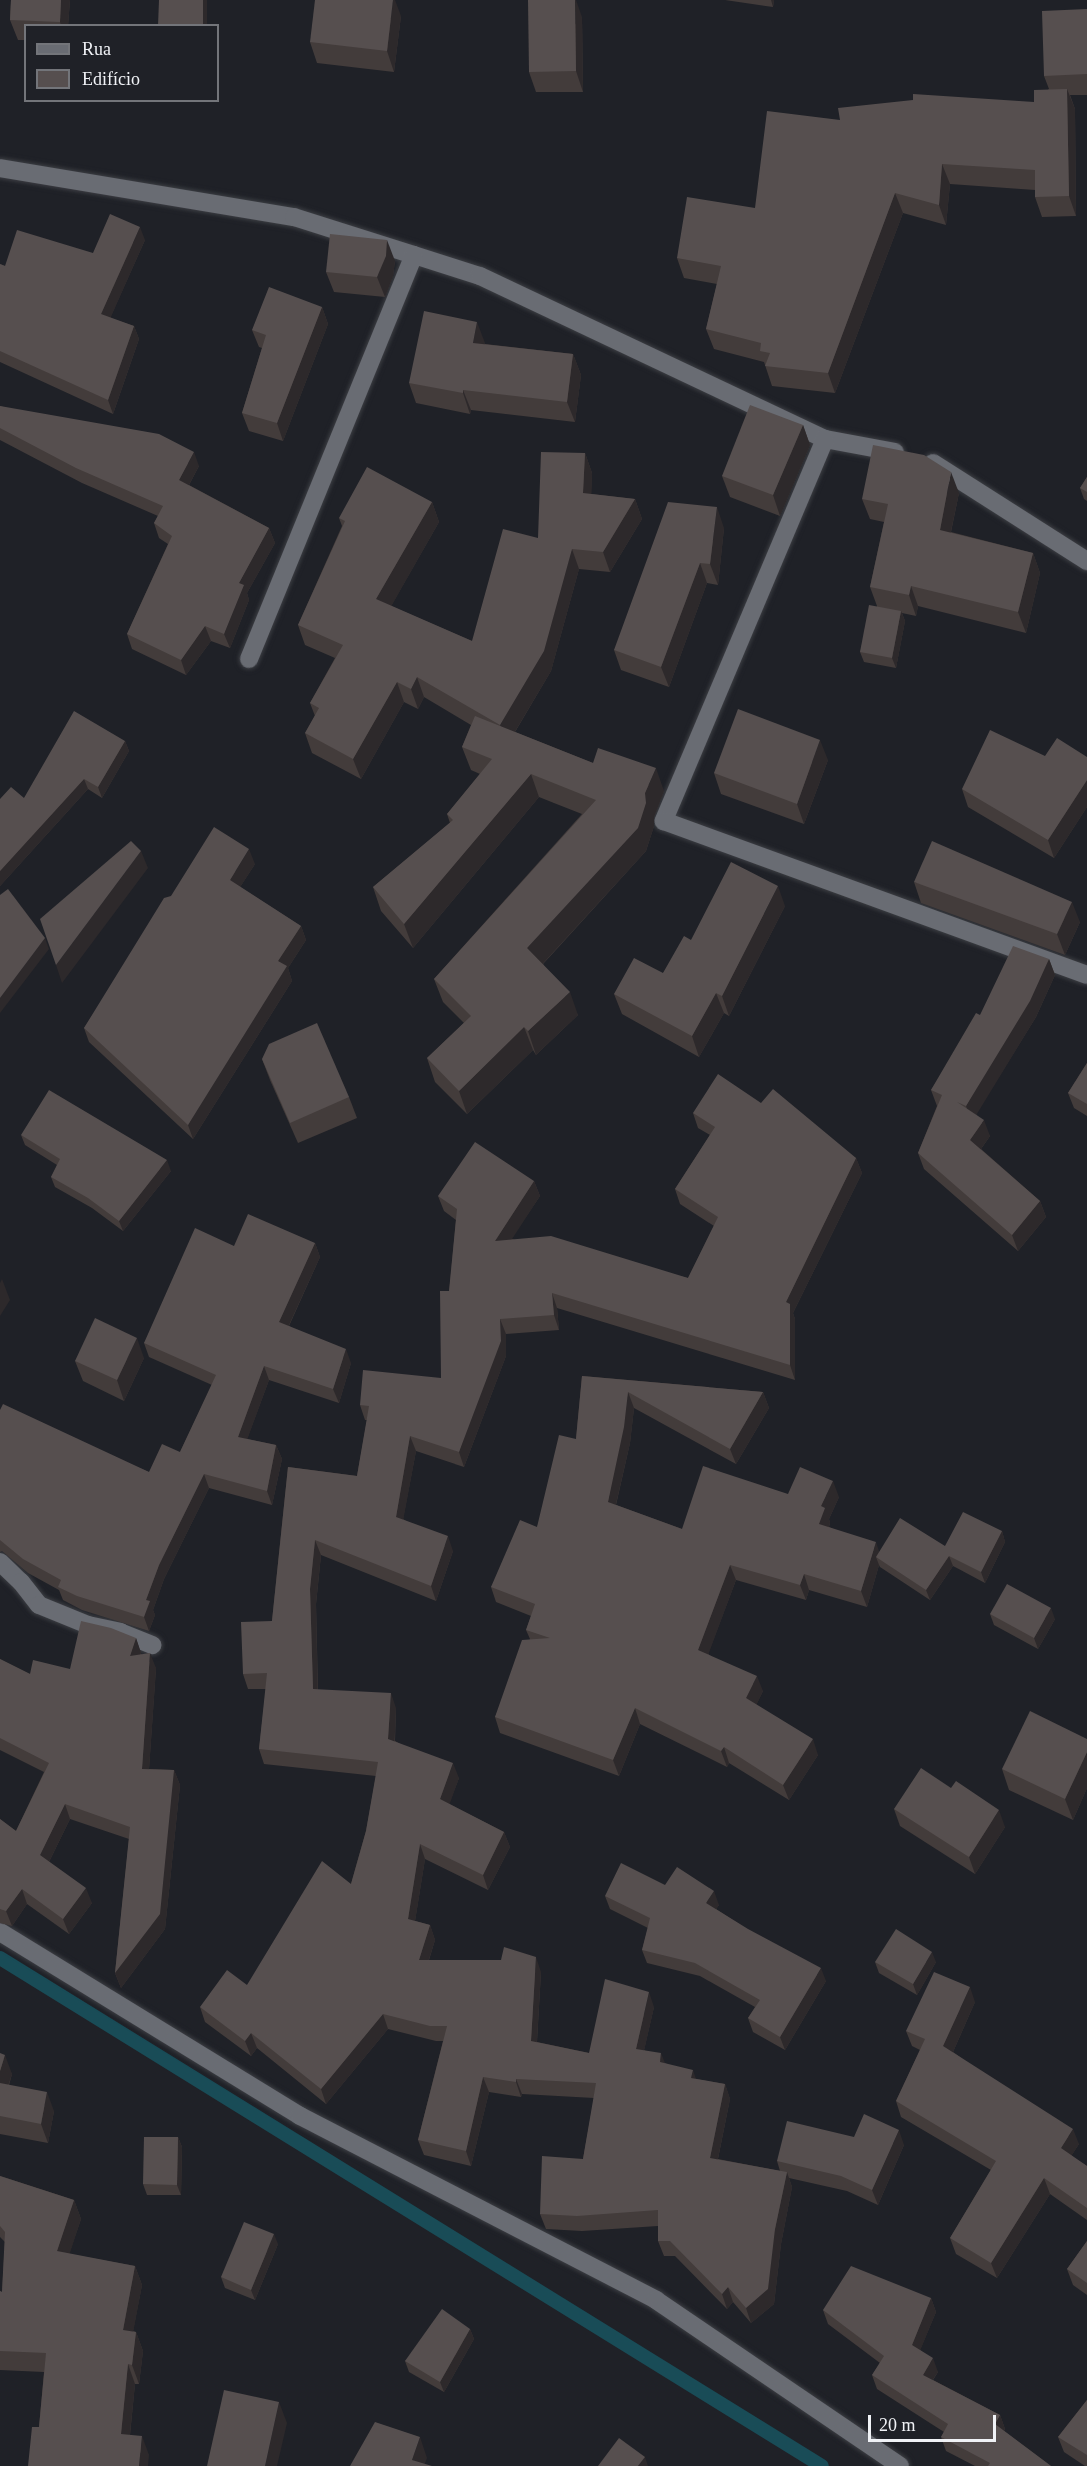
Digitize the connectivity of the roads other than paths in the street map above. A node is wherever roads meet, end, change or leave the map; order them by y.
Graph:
1 (0, 168) edge
2 (414, 255) junction
3 (825, 439) junction
4 (1087, 561) edge
5 (249, 659) dead end
6 (1087, 975) edge
7 (0, 1562) edge
8 (153, 1645) dead end
9 (0, 1932) edge
10 (900, 2466) edge

1 - 2 street
2 - 3 street
2 - 5 street
3 - 4 street
3 - 6 street
7 - 8 street
9 - 10 street

